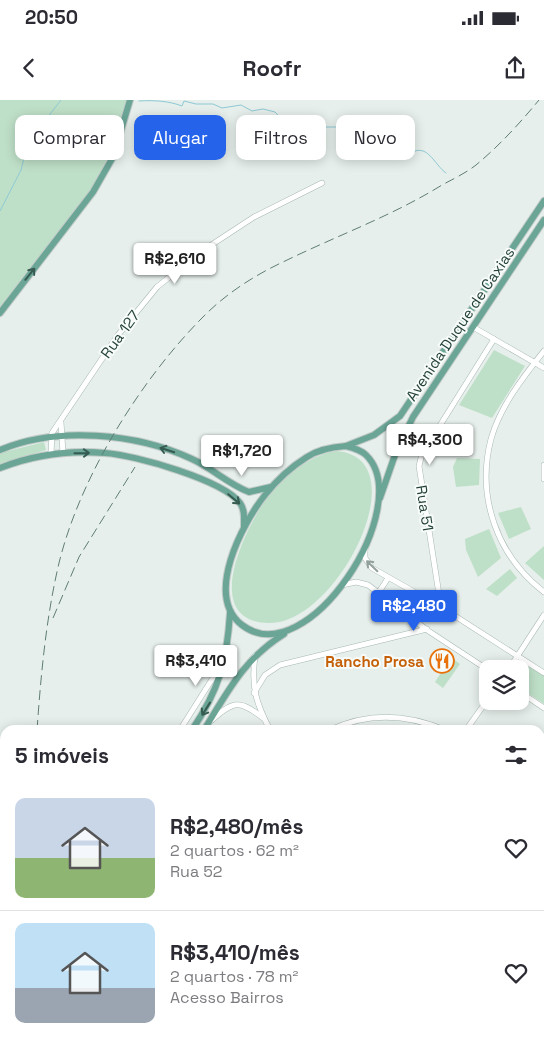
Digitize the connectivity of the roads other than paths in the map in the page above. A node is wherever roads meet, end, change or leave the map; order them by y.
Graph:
1 (130, 100) edge
2 (322, 183) dead end
3 (544, 202) edge
4 (544, 220) edge
5 (0, 312) edge
6 (473, 327) junction
7 (494, 340) junction
8 (544, 351) edge
9 (534, 363) junction
10 (544, 368) edge
11 (61, 422) junction
12 (64, 437) junction
13 (50, 438) junction
14 (346, 446) junction
15 (0, 450) edge
16 (63, 453) junction
17 (51, 454) junction
18 (544, 465) edge
19 (0, 468) edge
20 (544, 479) edge
21 (272, 487) junction
22 (379, 501) junction
23 (244, 528) junction
24 (365, 547) junction
25 (388, 578) junction
26 (342, 585) junction
27 (379, 592) junction
28 (544, 592) edge
29 (441, 607) junction
30 (230, 613) junction
31 (544, 615) edge
32 (427, 629) junction
33 (288, 632) junction
34 (227, 653) junction
35 (256, 653) junction
36 (518, 656) junction
37 (515, 660) edge
38 (479, 664) edge
39 (544, 673) edge
40 (254, 694) junction
41 (529, 698) edge
42 (544, 708) edge
43 (480, 710) edge
44 (264, 718) junction
45 (183, 725) edge
46 (195, 725) edge
47 (207, 725) edge
48 (208, 725) edge
49 (268, 725) edge
50 (347, 725) edge
51 (429, 725) edge
52 (470, 725) edge

5 -> 1 main road
2 - 11 street, Rua 127
3 - 14 main road, Avenida Duque de Caxias
4 - 6 main road, Avenida Duque de Caxias
6 - 7 street
6 - 22 main road, Avenida Duque de Caxias
7 - 9 street
7 - 29 street, Rua 51
8 - 9 street
9 - 10 street
9 - 28 street
11 - 12 street
11 - 13 street, Rua 127
12 - 13 main road
12 - 16 street
21 -> 12 main road
13 - 15 main road
13 - 17 street
14 - 21 main road, Avenida Duque de Caxias
14 - 22 main road
16 - 17 main road
16 -> 23 main road
17 - 19 main road
18 - 20 street
21 - 23 main road, Avenida Duque de Caxias
22 - 24 main road, Avenida Duque de Caxias
23 - 30 main road, Avenida Duque de Caxias
25 -> 24 street
24 - 26 main road, Avenida Duque de Caxias
25 - 27 street
25 - 29 street
26 - 27 street
26 - 33 main road, Avenida Duque de Caxias
27 - 32 street
29 - 36 street
30 - 33 main road
30 - 34 main road
31 - 36 street
32 - 38 street
32 - 40 street
33 - 35 main road
34 - 45 street
34 -> 46 main road
35 - 40 street
35 - 47 main road
36 - 37 street
36 - 39 street
40 - 44 street
41 - 42 street
43 - 52 street
44 - 48 street
44 - 49 street
50 - 51 street

